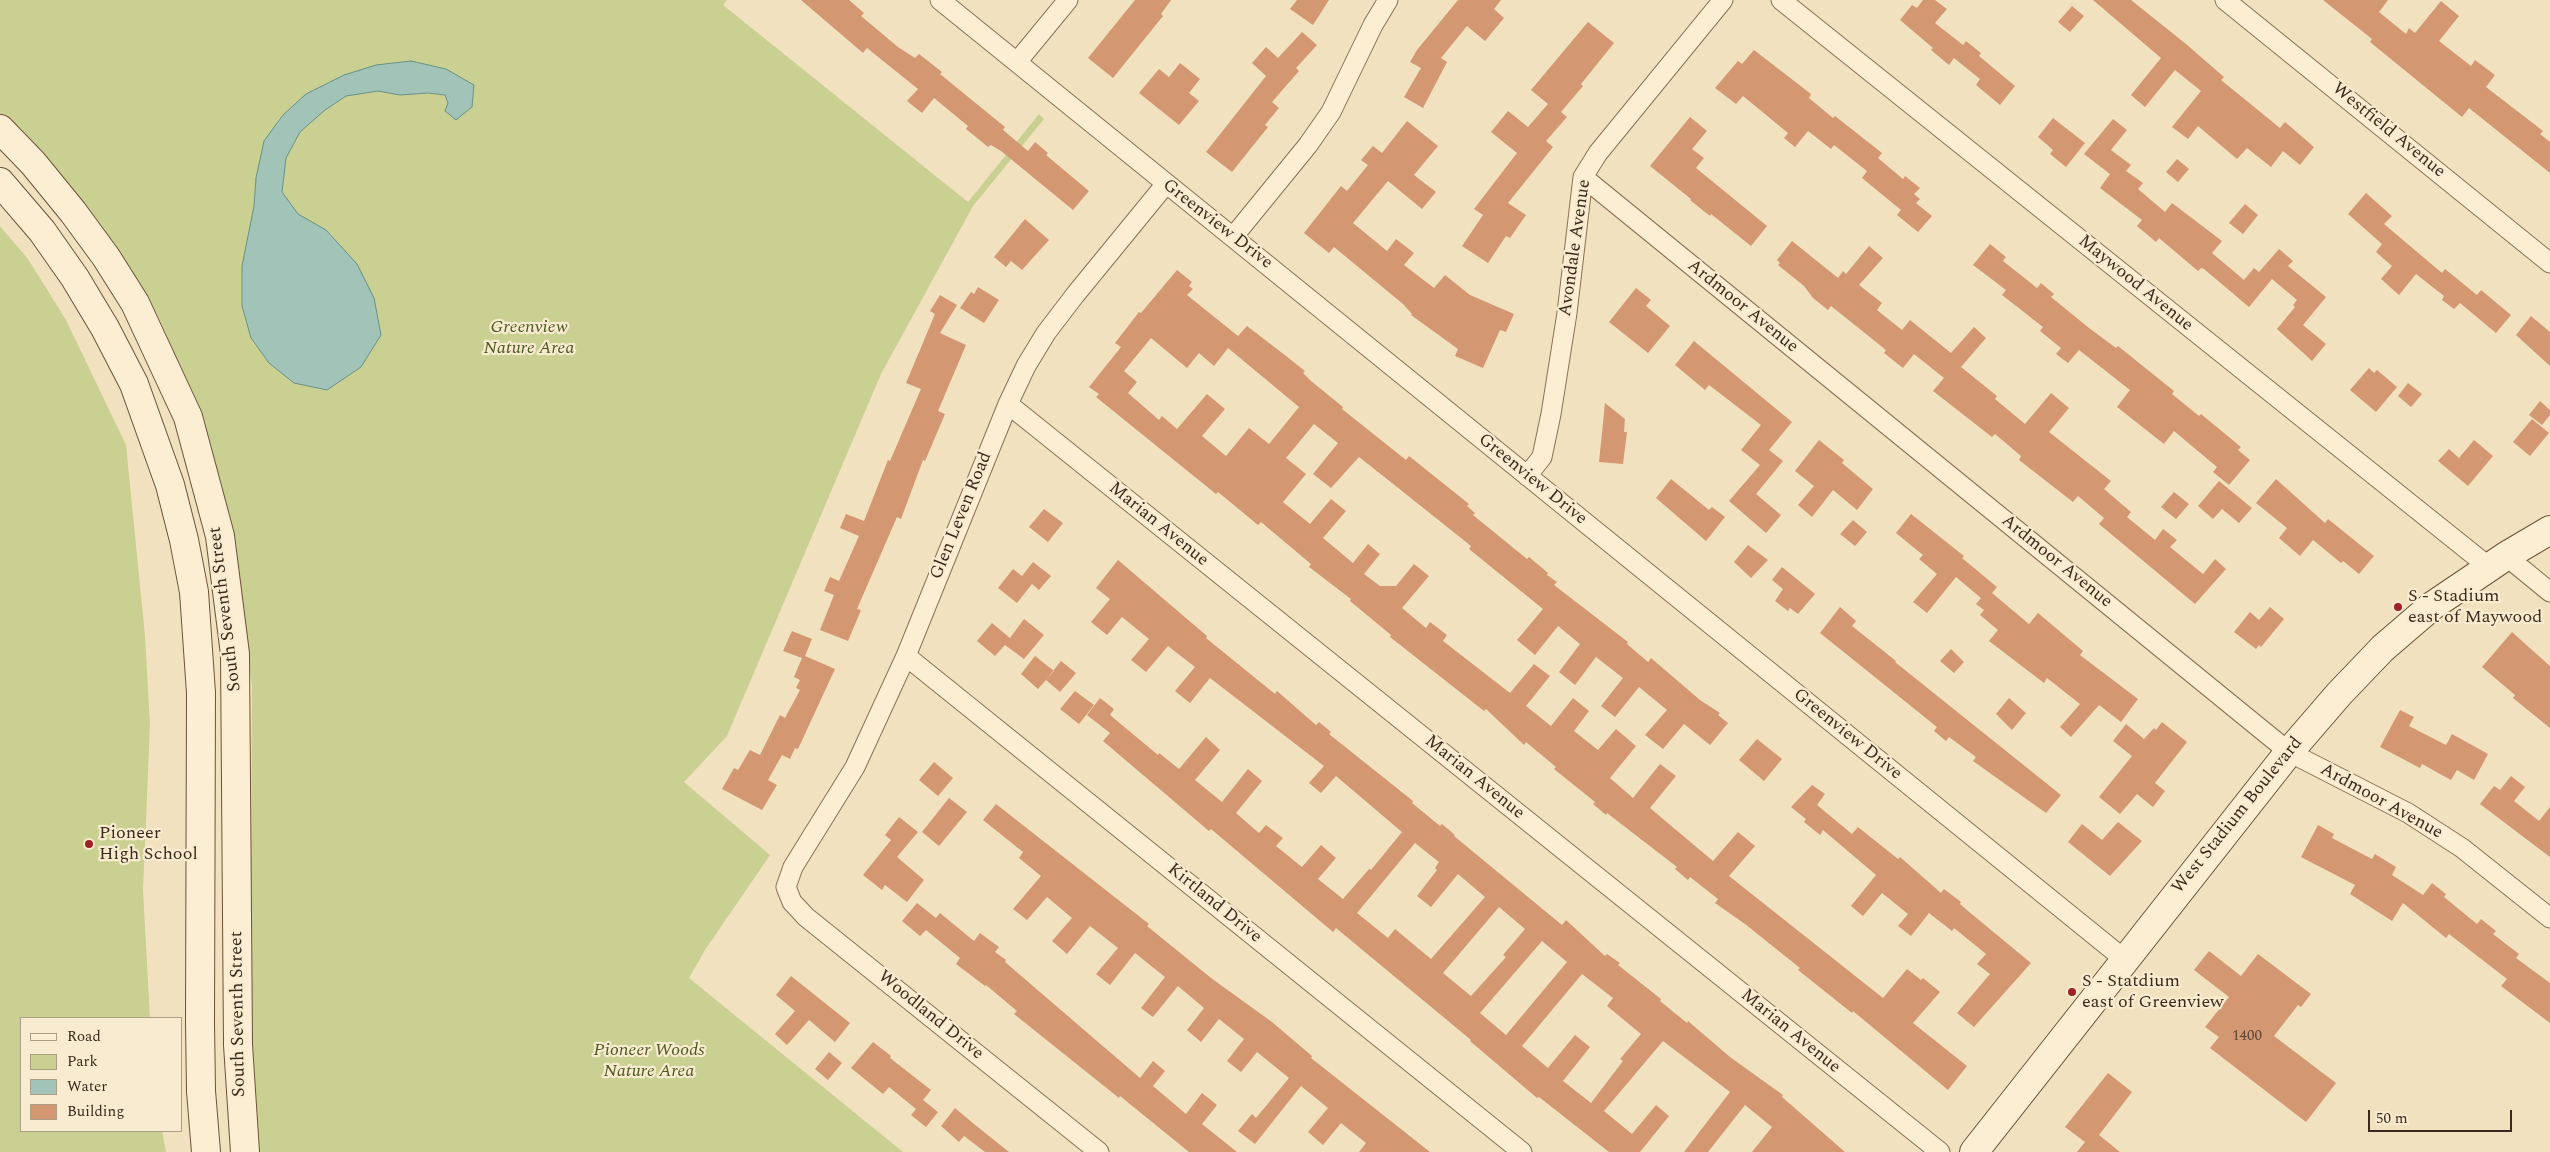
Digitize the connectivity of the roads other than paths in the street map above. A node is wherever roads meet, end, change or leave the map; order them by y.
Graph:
1 (940, 0) edge
2 (1068, 0) edge
3 (1388, 0) edge
4 (1723, 0) edge
5 (1781, 0) edge
6 (2225, 0) edge
7 (1017, 62) junction
8 (0, 129) edge
9 (1583, 177) junction
10 (0, 182) edge
11 (1165, 184) junction
12 (1233, 237) junction
13 (2550, 263) edge
14 (1008, 404) junction
15 (1527, 476) junction
16 (2550, 530) edge
17 (2497, 562) junction
18 (2550, 592) edge
19 (906, 656) junction
20 (2289, 752) junction
21 (793, 867) joint
22 (2550, 918) edge
23 (2124, 959) junction
24 (206, 1152) edge
25 (245, 1152) edge
26 (1099, 1152) edge
27 (1522, 1152) edge
28 (1940, 1152) edge
29 (1974, 1152) edge

1 - 7 street, Greenview Drive
2 - 7 street
3 - 12 street
4 - 9 street, Avondale Avenue
5 - 17 street, Maywood Avenue
6 - 13 street, Westfield Avenue
7 - 11 street, Greenview Drive
8 - 25 street, South Seventh Street
9 - 15 street, Avondale Avenue
9 - 20 street, Ardmoor Avenue
10 - 24 street, South Seventh Street
11 - 12 street, Greenview Drive
11 - 14 street, Glen Leven Road
12 - 15 street, Greenview Drive
14 - 19 street, Glen Leven Road
14 - 28 street, Marian Avenue
15 - 23 street, Greenview Drive
16 - 17 street, West Stadium Boulevard
17 - 18 street, Maywood Avenue
17 - 20 street, West Stadium Boulevard
19 - 21 street, Glen Leven Road
19 - 27 street, Kirtland Drive
20 - 22 street, Ardmoor Avenue
20 - 23 street, West Stadium Boulevard
21 - 26 street, Woodland Drive
23 - 29 street, West Stadium Boulevard

